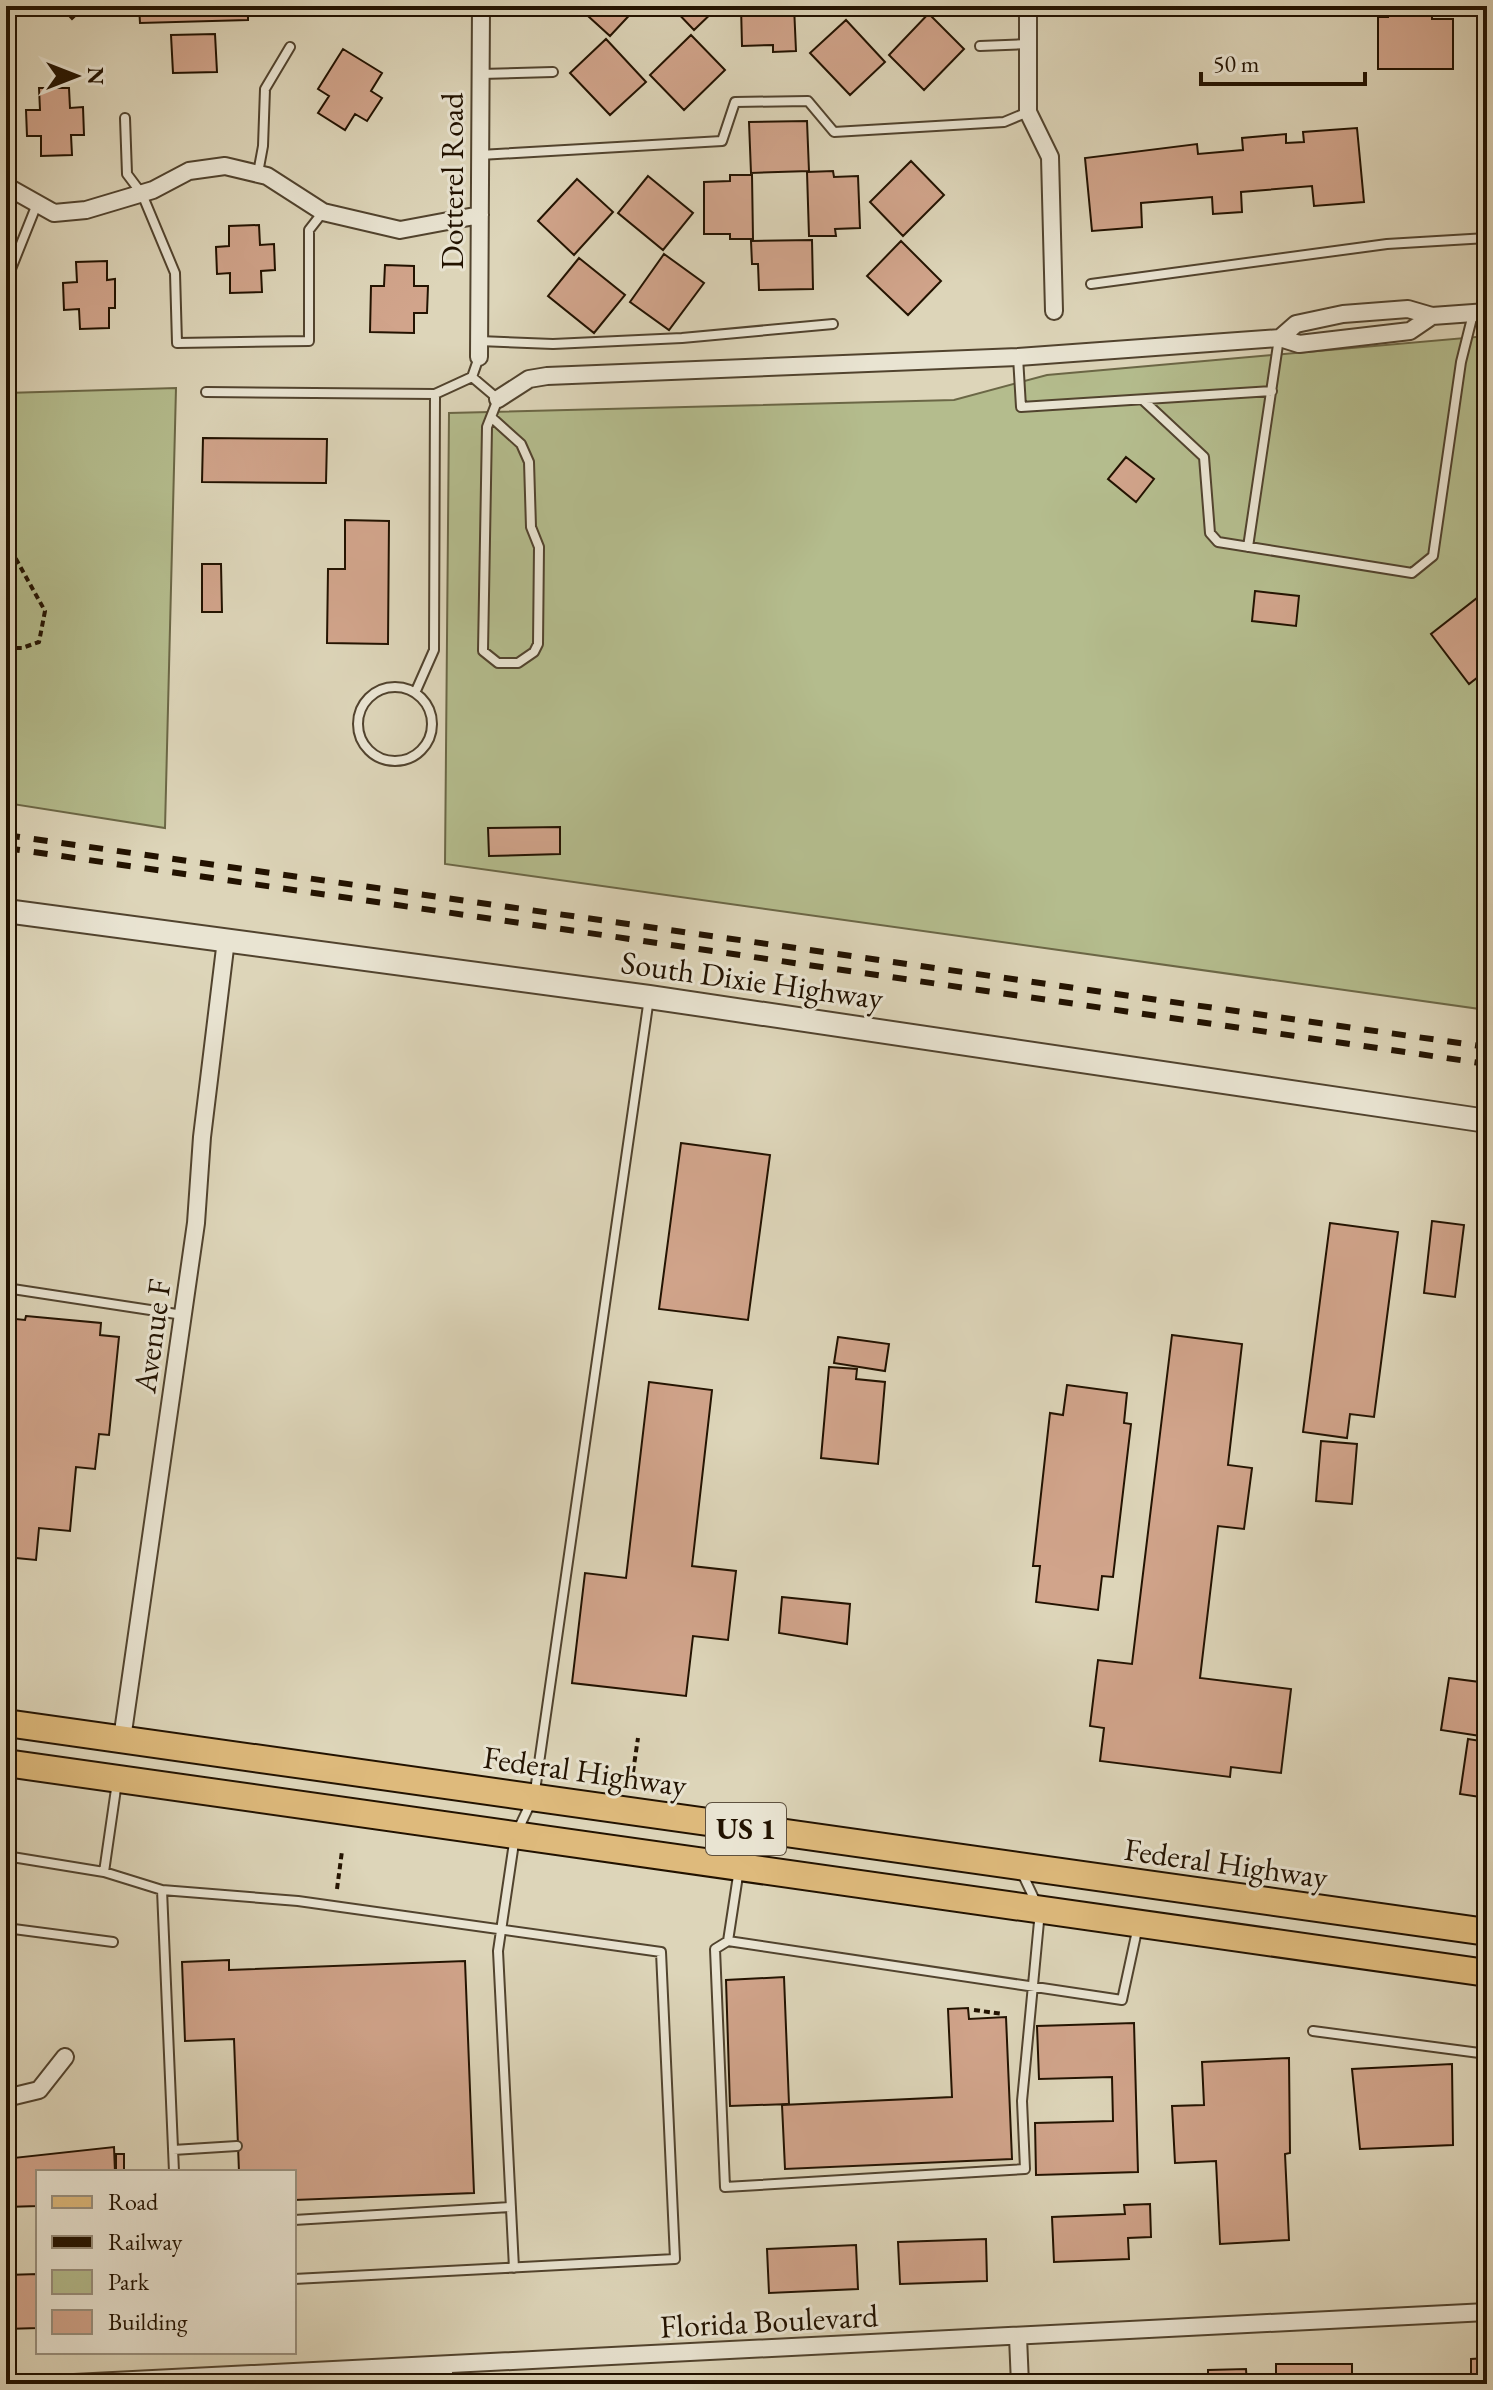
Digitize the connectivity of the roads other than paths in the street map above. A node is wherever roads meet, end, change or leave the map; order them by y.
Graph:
1 (481, 6) edge
2 (1028, 6) edge
3 (1028, 44) junction
4 (980, 46) dead end
5 (290, 47) dead end
6 (553, 72) dead end
7 (481, 74) junction
8 (1028, 112) junction
9 (125, 118) dead end
10 (480, 155) junction
11 (258, 174) junction
12 (6, 186) edge
13 (142, 194) junction
14 (37, 203) junction
15 (323, 212) junction
16 (480, 215) junction
17 (1487, 238) edge
18 (1091, 284) dead end
19 (1054, 311) dead end
20 (1480, 313) edge
21 (1432, 316) junction
22 (833, 324) dead end
23 (1280, 338) junction
24 (479, 349) junction
25 (1018, 357) junction
26 (9, 358) dead end
27 (472, 377) junction
28 (1272, 391) junction
29 (206, 392) dead end
30 (435, 394) junction
31 (498, 399) junction
32 (1144, 401) junction
33 (491, 417) junction
34 (1248, 547) junction
35 (415, 693) junction
36 (6, 911) edge
37 (226, 940) junction
38 (649, 997) junction
39 (1487, 1121) edge
40 (6, 1288) edge
41 (183, 1315) junction
42 (6, 1723) edge
43 (122, 1739) junction
44 (6, 1763) edge
45 (117, 1779) junction
46 (533, 1798) junction
47 (515, 1836) junction
48 (6, 1856) edge
49 (740, 1868) junction
50 (1020, 1868) junction
51 (104, 1872) junction
52 (162, 1890) junction
53 (1040, 1911) junction
54 (1138, 1925) junction
55 (6, 1928) edge
56 (502, 1932) junction
57 (1487, 1932) edge
58 (728, 1941) junction
59 (113, 1942) dead end
60 (1487, 1973) edge
61 (1035, 1987) junction
62 (1313, 2031) dead end
63 (1487, 2054) edge
64 (65, 2057) dead end
65 (6, 2098) edge
66 (237, 2146) dead end
67 (173, 2150) junction
68 (174, 2170) edge
69 (511, 2207) junction
70 (296, 2220) edge
71 (514, 2268) junction
72 (296, 2279) edge
73 (1487, 2312) edge
74 (1018, 2337) junction
75 (444, 2366) junction
76 (54, 2384) edge
77 (444, 2384) edge
78 (1020, 2384) edge

1 - 7 street, Dotterel Road
2 - 3 street
3 - 4 lane
3 - 8 street
5 - 11 lane
6 - 7 lane
7 - 10 street, Dotterel Road
8 - 10 lane
8 - 19 street
9 - 13 lane
10 - 16 street, Dotterel Road
11 - 13 street
11 - 15 street
12 - 14 street
13 - 14 street
13 - 15 lane
14 - 26 lane
15 - 16 street
16 - 24 street, Dotterel Road
17 - 18 lane
20 - 21 street
20 - 34 lane
21 - 23 street
21 - 23 street
22 - 24 lane
23 - 25 street
23 - 28 lane
24 - 27 lane
25 - 31 street
25 - 32 lane
27 - 30 lane
27 - 31 lane
28 - 32 lane
28 - 34 lane
29 - 30 lane
30 - 35 lane
31 - 33 lane
32 - 34 lane
33 - 33 lane
35 - 35 lane
36 - 37 street, South Dixie Highway
37 - 38 street, South Dixie Highway
37 - 41 street, Avenue F
38 - 39 street, South Dixie Highway
38 - 46 lane
40 - 41 lane
41 - 43 street, Avenue F
42 - 43 main road, Federal Highway / US 1
43 - 46 main road, Federal Highway / US 1
44 - 45 main road, US 1
45 - 47 main road, US 1
45 - 51 lane
46 - 47 lane
46 - 50 main road, Federal Highway / US 1
47 - 49 main road, US 1
47 - 56 lane
48 - 51 lane
49 - 53 main road, US 1
49 - 58 lane
50 - 53 lane
50 - 57 main road, Federal Highway / US 1
51 - 52 lane
52 - 56 lane
52 - 67 lane
53 - 54 main road, US 1
53 - 61 lane
54 - 60 main road, US 1
54 - 61 lane
55 - 59 lane
56 - 69 lane
56 - 71 lane
58 - 61 lane
58 - 61 lane
62 - 63 lane
64 - 65 street
66 - 67 lane
67 - 68 lane
69 - 70 lane
69 - 71 lane
71 - 72 lane
73 - 74 street, Florida Boulevard
74 - 75 street, Florida Boulevard
74 - 78 street
75 - 76 street, Florida Boulevard
75 - 77 street

